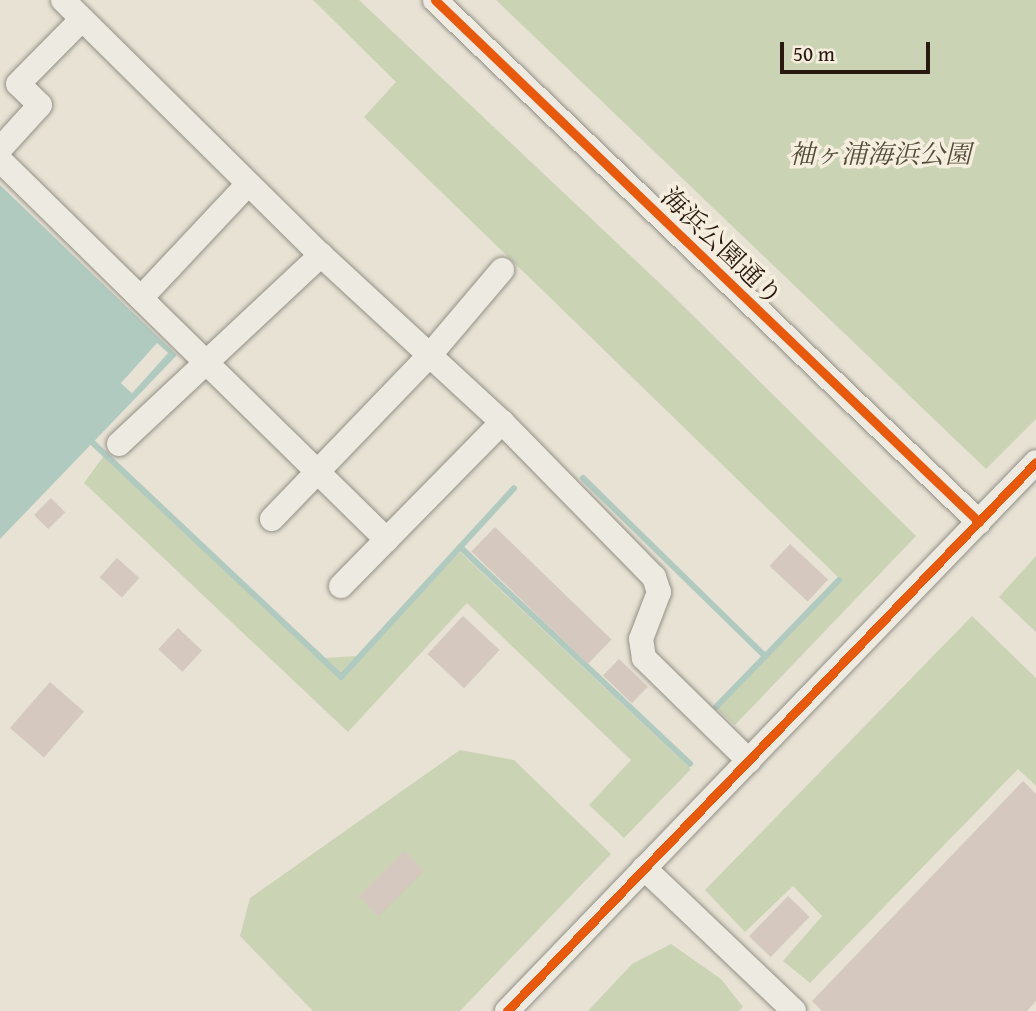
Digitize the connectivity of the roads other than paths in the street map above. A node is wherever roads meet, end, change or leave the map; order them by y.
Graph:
1 (63, 0) edge
2 (435, 0) edge
3 (82, 19) junction
4 (0, 149) edge
5 (0, 160) edge
6 (248, 184) junction
7 (321, 255) junction
8 (502, 270) dead end
9 (141, 298) junction
10 (429, 356) junction
11 (207, 362) junction
12 (502, 422) junction
13 (119, 444) dead end
14 (1036, 463) edge
15 (321, 471) junction
16 (272, 519) dead end
17 (979, 522) junction
18 (387, 540) junction
19 (341, 586) dead end
20 (749, 761) junction
21 (644, 868) junction
22 (507, 1011) edge
23 (794, 1011) edge

1 - 3 street
2 - 17 street, 海浜公園通り
3 - 4 street
3 - 6 street
5 - 9 street
6 - 7 street
6 - 9 street
7 - 10 street
7 - 11 street
8 - 10 street
9 - 11 street
10 - 12 street
10 - 15 street
11 - 13 street
11 - 15 street
12 - 18 street
12 - 20 street
14 - 17 street
15 - 16 street
15 - 18 street
17 - 20 street
18 - 19 street
20 - 21 street
21 - 22 street
21 - 23 street

